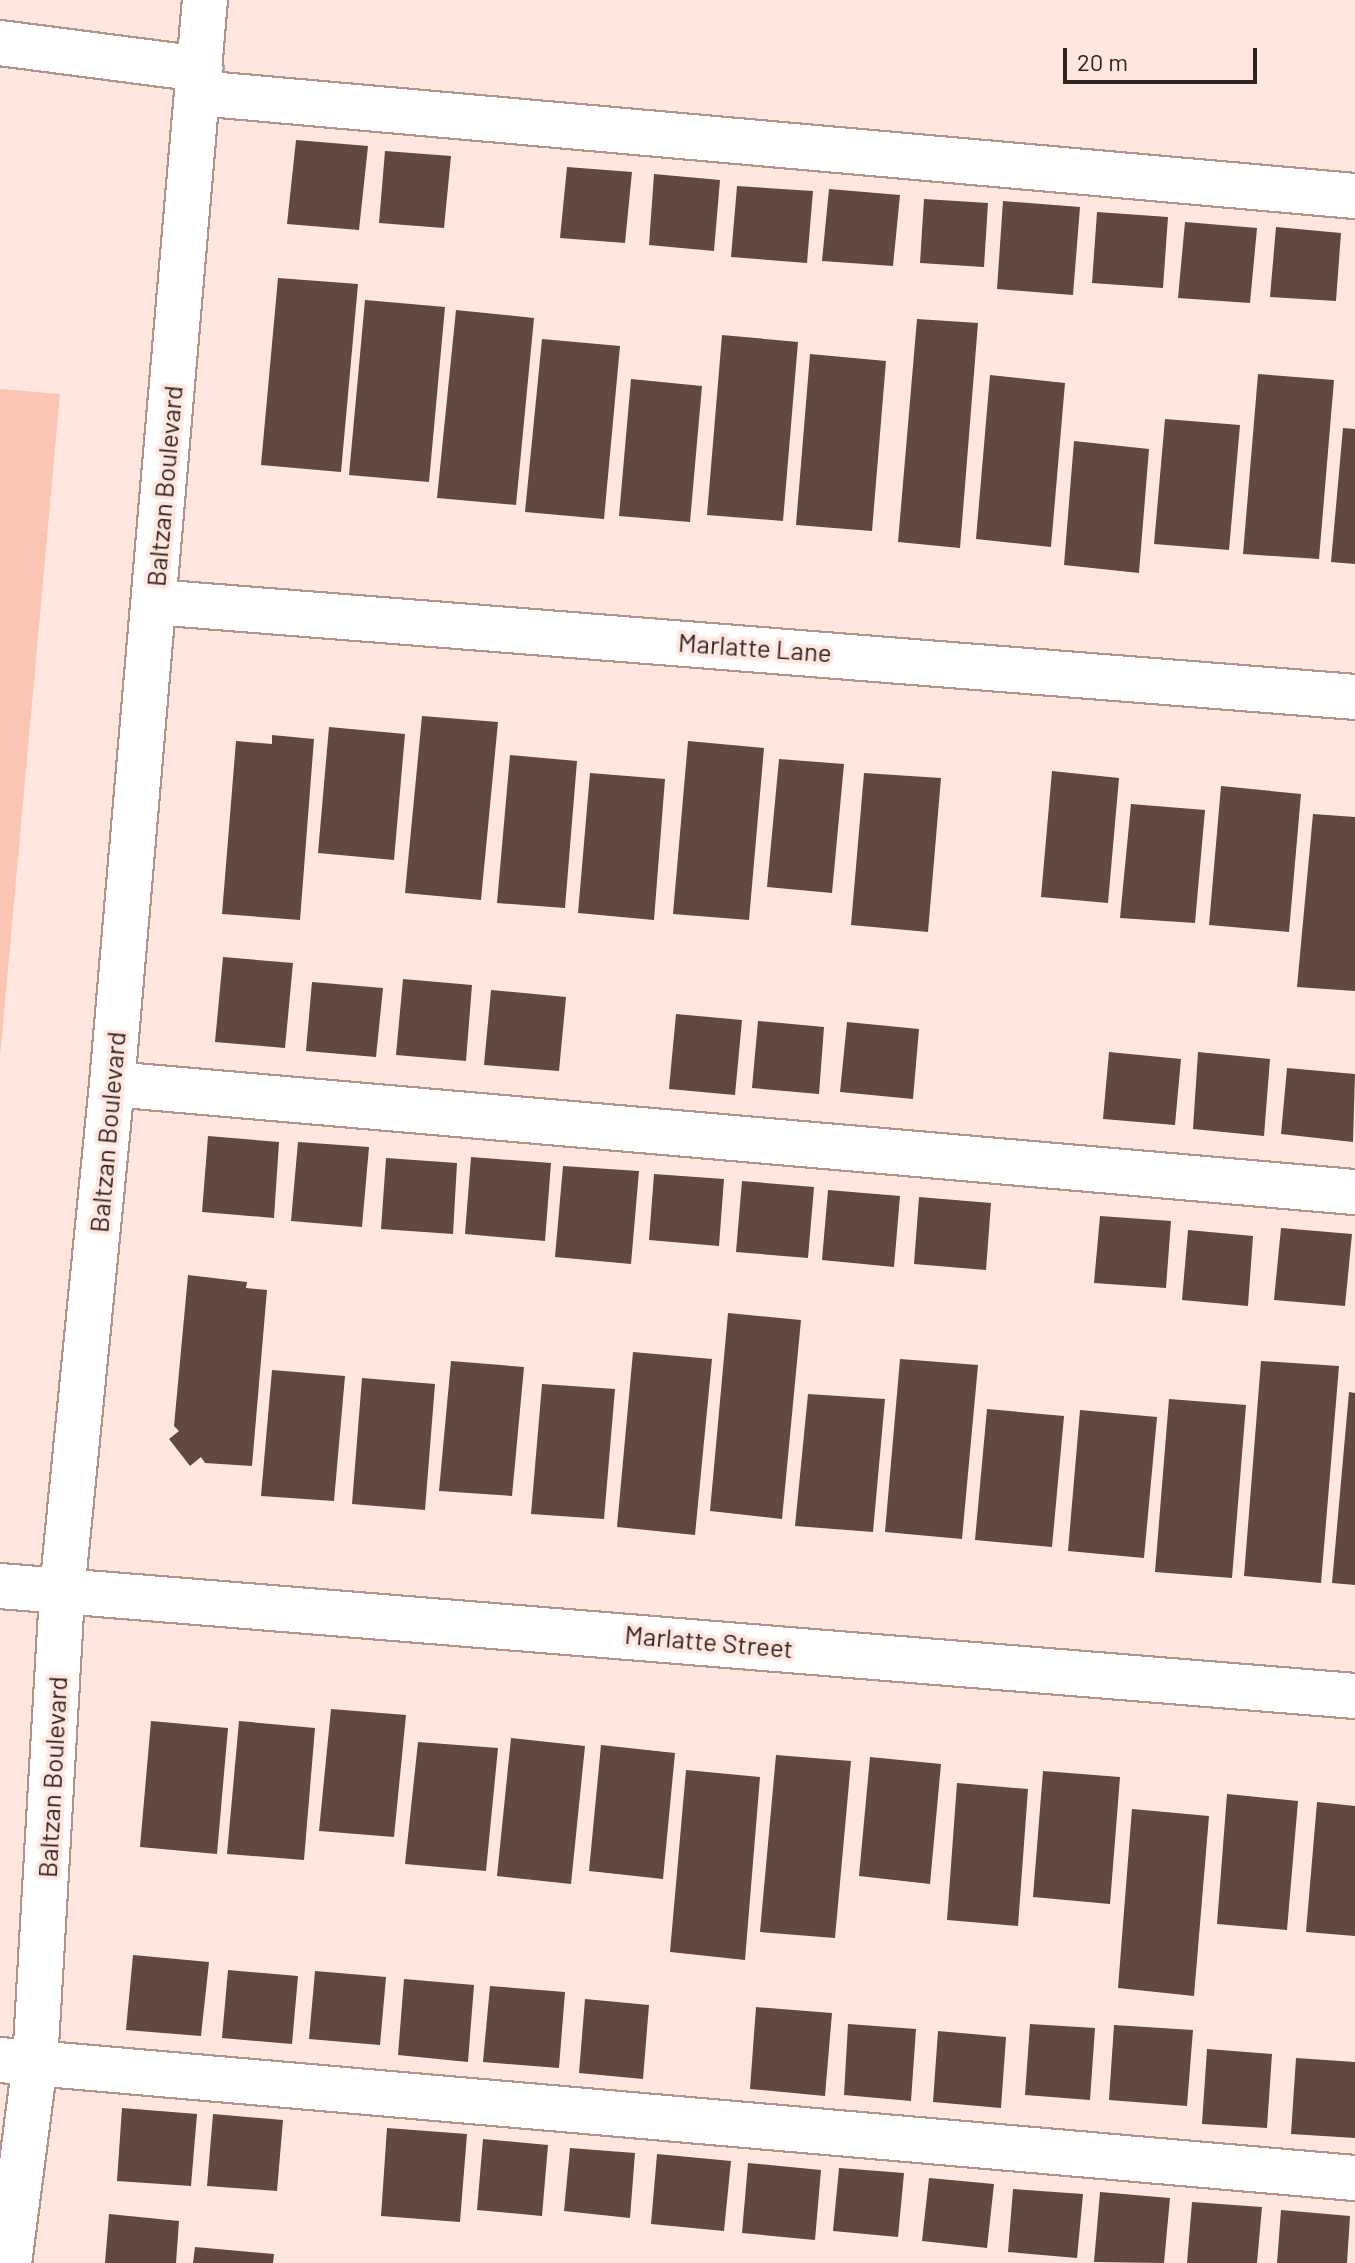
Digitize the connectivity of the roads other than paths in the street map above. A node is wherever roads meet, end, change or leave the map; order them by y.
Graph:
1 (205, 0) edge
2 (0, 43) edge
3 (199, 81) junction
4 (1355, 196) edge
5 (154, 602) junction
6 (1355, 697) edge
7 (112, 1084) junction
8 (1355, 1192) edge
9 (0, 1586) edge
10 (62, 1592) junction
11 (1355, 1696) edge
12 (18, 2061) edge
13 (1355, 2178) edge
14 (9, 2263) edge

1 - 3 street, Baltzan Boulevard
2 - 3 street
3 - 4 street
3 - 5 street, Baltzan Boulevard
5 - 6 street, Marlatte Lane
5 - 7 street, Baltzan Boulevard
7 - 8 street
7 - 10 street, Baltzan Boulevard
9 - 10 street, Marlatte Street
10 - 11 street, Marlatte Street
10 - 12 street, Baltzan Boulevard
12 - 13 street
12 - 14 street, Baltzan Boulevard

